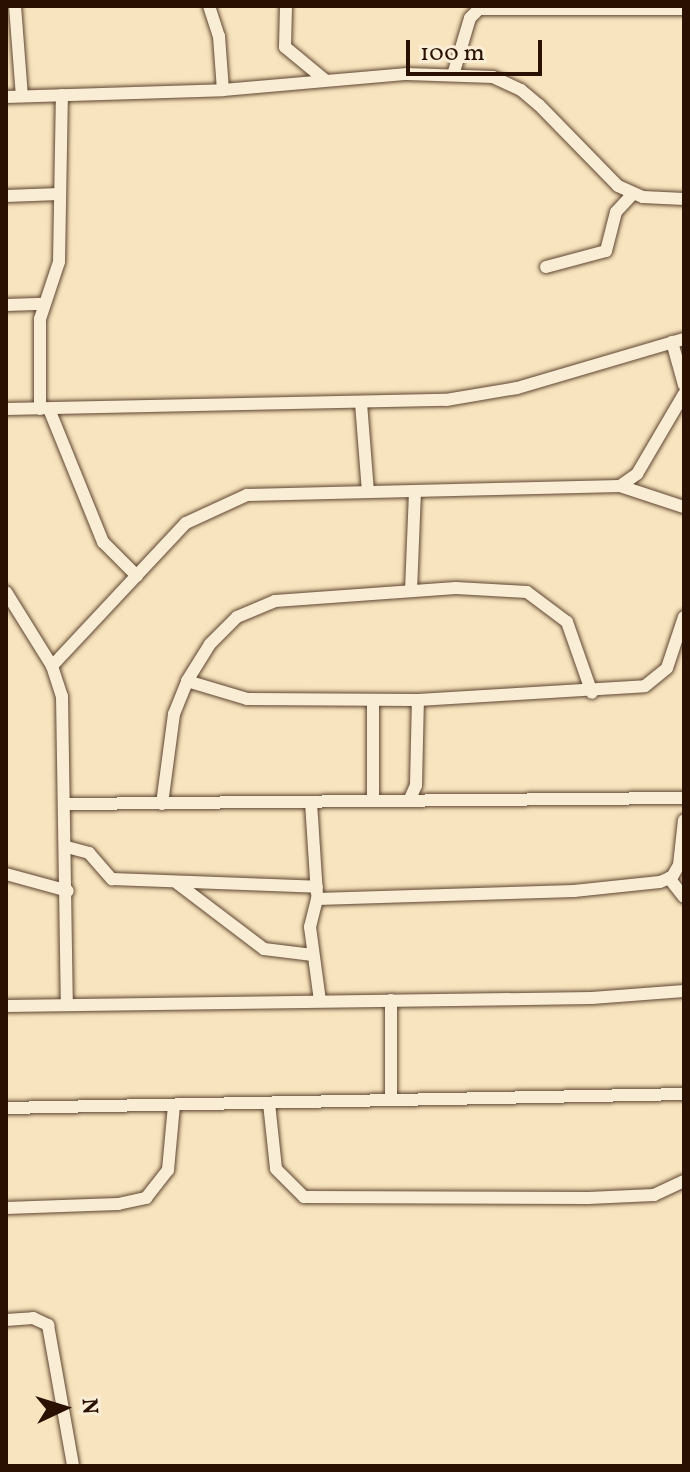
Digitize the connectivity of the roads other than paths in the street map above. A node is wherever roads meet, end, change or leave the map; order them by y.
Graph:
1 (15, 6) edge
2 (209, 6) edge
3 (286, 6) edge
4 (684, 9) edge
5 (472, 10) edge
6 (453, 75) junction
7 (325, 80) junction
8 (223, 90) junction
9 (62, 95) junction
10 (22, 96) junction
11 (6, 97) edge
12 (59, 194) junction
13 (633, 194) junction
14 (6, 196) edge
15 (684, 199) edge
16 (546, 267) dead end
17 (44, 304) junction
18 (6, 305) edge
19 (678, 340) edge
20 (684, 385) edge
21 (684, 394) edge
22 (361, 403) junction
23 (6, 409) edge
24 (45, 409) junction
25 (620, 486) junction
26 (368, 491) junction
27 (415, 491) junction
28 (684, 507) edge
29 (137, 576) junction
30 (411, 591) junction
31 (7, 596) edge
32 (684, 617) edge
33 (52, 666) junction
34 (187, 681) junction
35 (592, 693) junction
36 (373, 700) junction
37 (418, 700) junction
38 (684, 798) edge
39 (373, 801) junction
40 (409, 801) junction
41 (311, 802) junction
42 (67, 804) junction
43 (162, 804) junction
44 (684, 820) edge
45 (67, 847) junction
46 (6, 874) edge
47 (669, 878) junction
48 (177, 883) junction
49 (68, 891) junction
50 (317, 893) junction
51 (684, 897) edge
52 (313, 955) junction
53 (684, 991) edge
54 (391, 1000) junction
55 (320, 1001) junction
56 (67, 1005) junction
57 (6, 1006) edge
58 (684, 1094) edge
59 (391, 1100) junction
60 (269, 1103) junction
61 (174, 1105) junction
62 (6, 1108) edge
63 (684, 1181) edge
64 (6, 1208) edge
65 (6, 1320) edge
66 (73, 1466) edge

1 - 10 street
2 - 8 street
3 - 7 street
4 - 5 street
5 - 6 street
6 - 7 street
6 - 13 street
7 - 8 street
8 - 9 street
9 - 10 street
9 - 12 street
10 - 11 street
12 - 14 street
12 - 17 street
13 - 15 street
13 - 16 street
17 - 18 street
17 - 24 street
19 - 20 street
19 - 22 street
21 - 25 street
22 - 24 street
22 - 26 street
23 - 24 street
24 - 29 street
25 - 27 street
25 - 28 street
26 - 27 street
26 - 29 street
27 - 30 street
29 - 33 street
30 - 34 street
30 - 35 street
31 - 33 street
32 - 35 street
33 - 42 street
34 - 36 street
34 - 43 street
35 - 37 street
36 - 37 street
36 - 39 street
37 - 40 street
38 - 40 street
39 - 40 street
39 - 41 street
41 - 43 street
41 - 50 street
42 - 43 street
42 - 45 street
44 - 47 street
45 - 48 street
45 - 49 street
46 - 49 street
47 - 50 street
47 - 51 street
48 - 50 street
48 - 52 street
49 - 56 street
50 - 52 street
52 - 55 street
53 - 54 street
54 - 55 street
54 - 59 street
55 - 56 street
56 - 57 street
58 - 59 street
59 - 60 street
60 - 61 street
60 - 63 street
61 - 62 street
61 - 64 street
65 - 66 street

